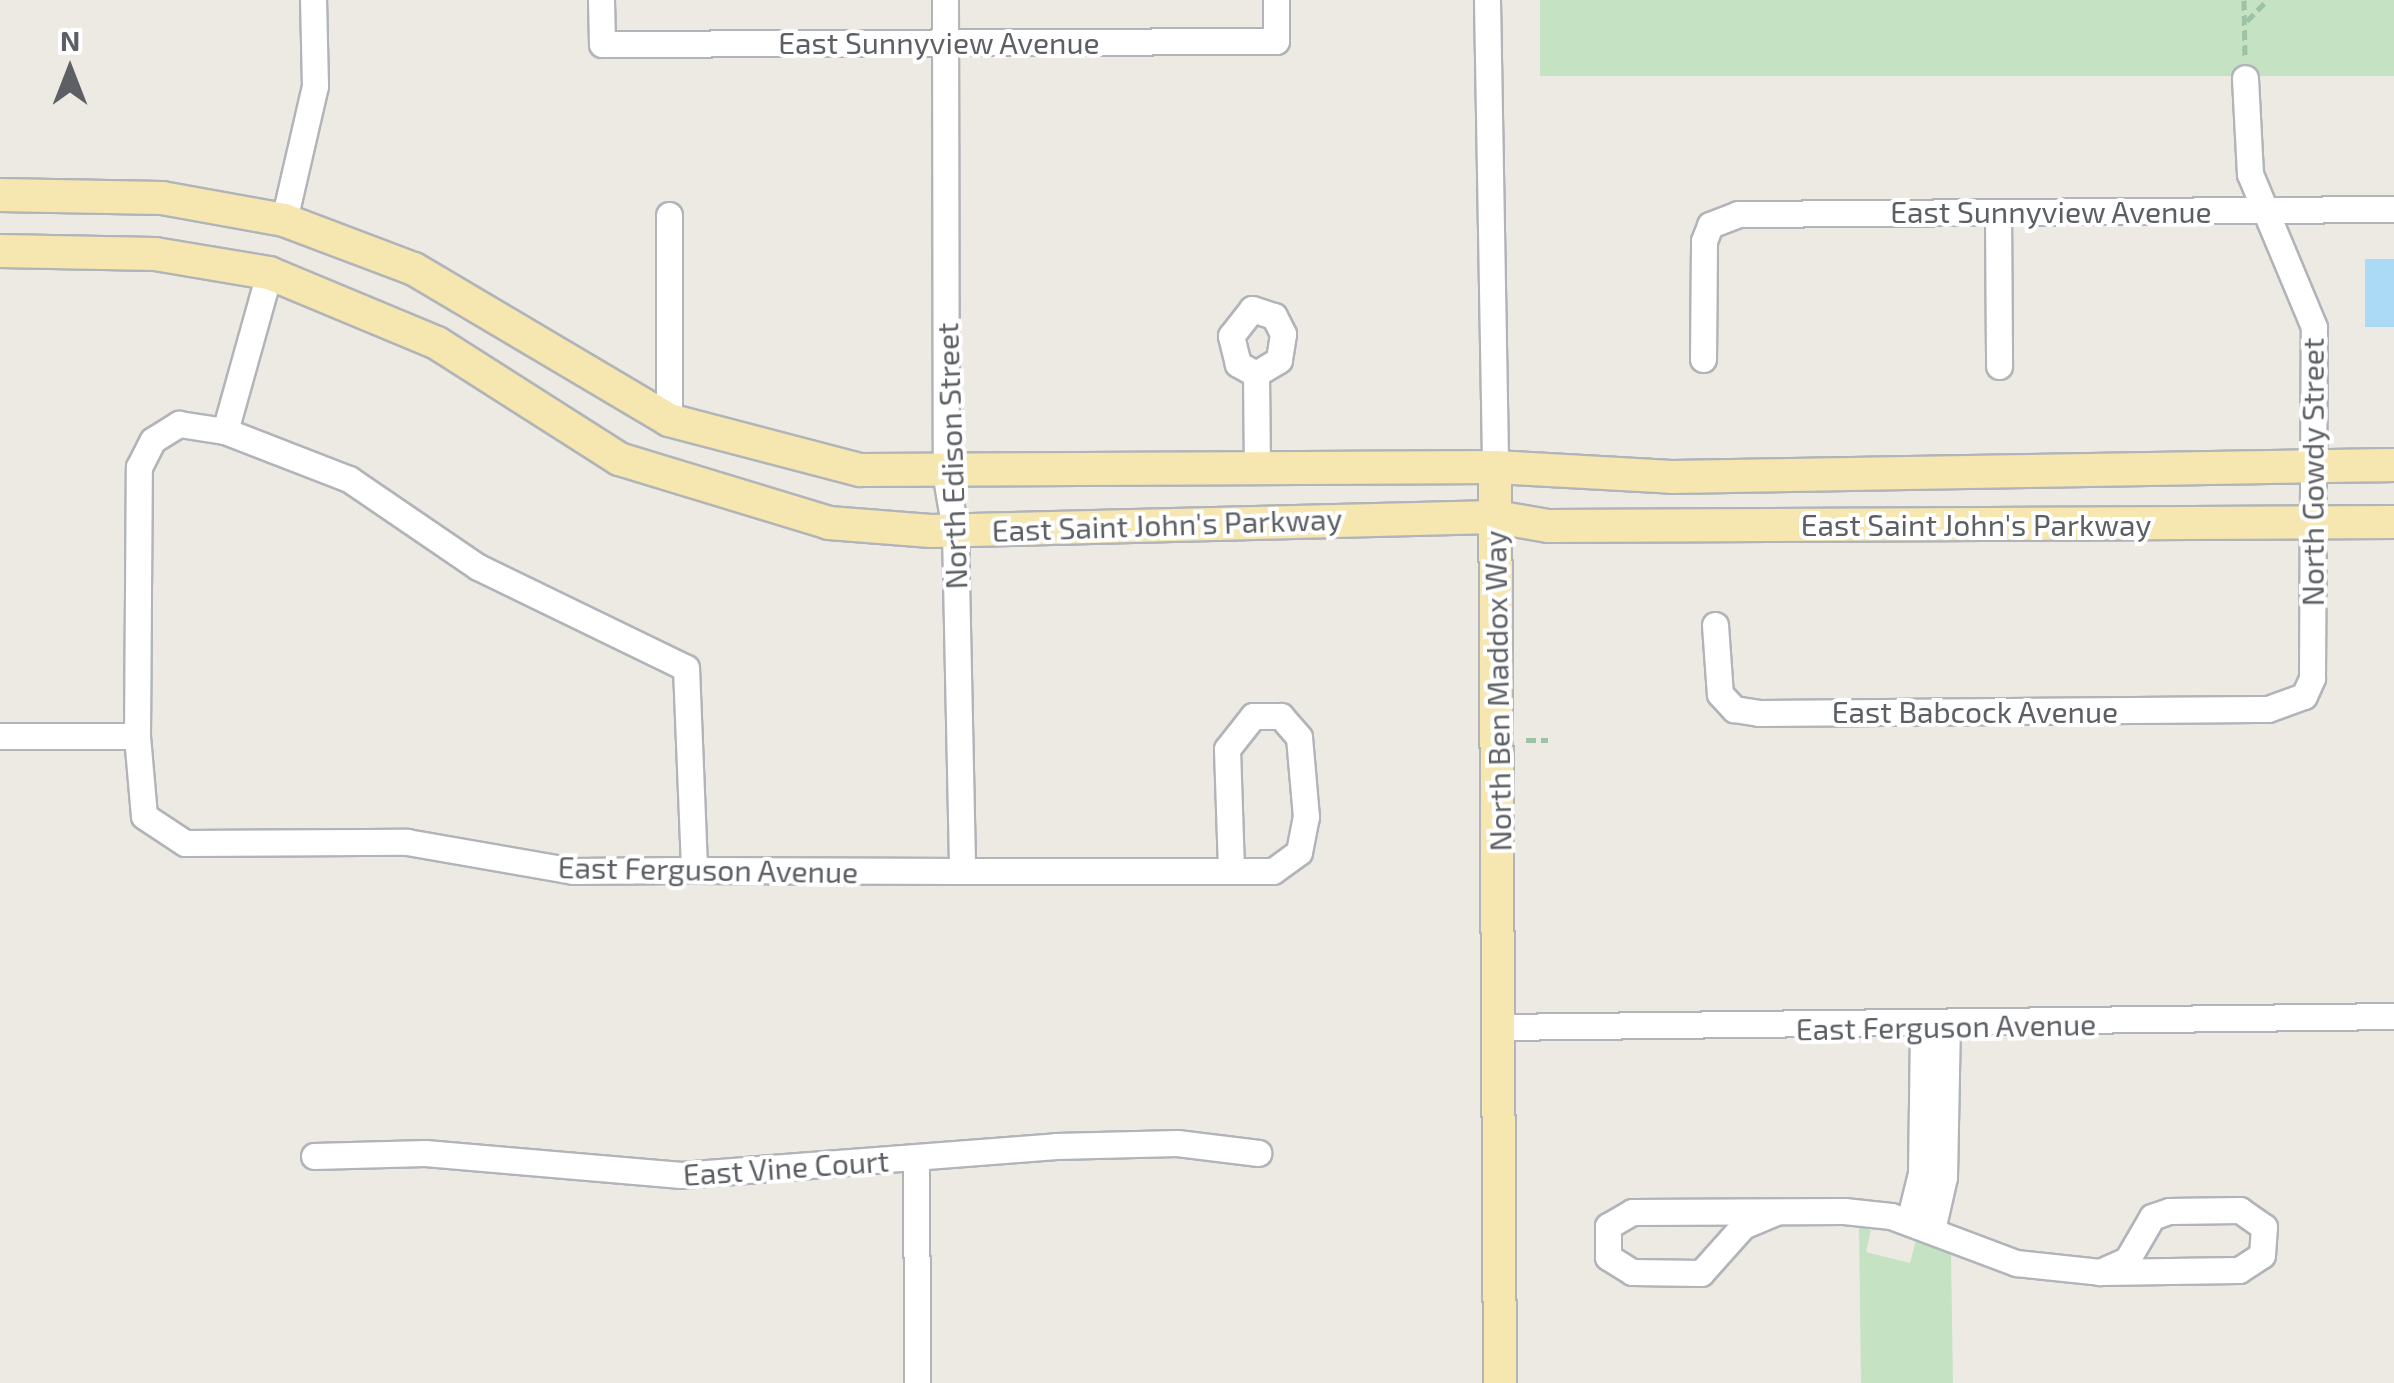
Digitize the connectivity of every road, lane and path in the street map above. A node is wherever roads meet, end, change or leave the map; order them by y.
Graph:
1 (313, 0) edge
2 (602, 0) edge
3 (944, 0) edge
4 (1276, 0) edge
5 (1488, 0) edge
6 (2244, 0) edge
7 (2266, 0) edge
8 (2246, 21) junction
9 (945, 41) junction
10 (2245, 78) joint
11 (0, 195) edge
12 (2394, 209) edge
13 (2267, 210) junction
14 (1998, 212) junction
15 (669, 215) dead end
16 (284, 220) junction
17 (0, 251) edge
18 (270, 273) junction
19 (1704, 359) dead end
20 (1999, 366) dead end
21 (1256, 374) dead end
22 (669, 420) junction
23 (225, 431) junction
24 (2316, 466) junction
25 (2394, 466) edge
26 (1496, 467) junction
27 (1257, 469) junction
28 (946, 477) junction
29 (1496, 518) junction
30 (2311, 522) junction
31 (2394, 522) edge
32 (955, 530) junction
33 (1716, 625) dead end
34 (2304, 696) joint
35 (0, 736) edge
36 (137, 736) junction
37 (694, 870) junction
38 (962, 871) junction
39 (1231, 871) junction
40 (2394, 1016) edge
41 (1498, 1027) junction
42 (1935, 1028) junction
43 (1258, 1154) dead end
44 (314, 1156) dead end
45 (916, 1159) junction
46 (1776, 1212) junction
47 (1920, 1226) junction
48 (2100, 1272) junction
49 (918, 1383) edge
50 (1500, 1383) edge

1 - 16 street
2 - 9 street, East Sunnyview Avenue
3 - 9 street, North Edison Street
4 - 9 street, East Sunnyview Avenue
5 - 26 street, North Ben Maddox Way
6 - 8 path
7 - 8 path
8 - 10 path
9 - 28 street, North Edison Street
10 - 13 street, North Gowdy Street
11 - 16 main road, East Saint John's Parkway
12 - 13 street, East Sunnyview Avenue
13 - 14 street, East Sunnyview Avenue
13 - 24 street, North Gowdy Street
14 - 19 street, East Sunnyview Avenue
14 - 20 street
15 - 22 street
16 - 22 main road, East Saint John's Parkway
17 - 18 main road, East Saint John's Parkway
18 - 23 street
18 - 32 main road, East Saint John's Parkway
21 - 27 street, East Saint John's Parkway
22 - 28 main road, East Saint John's Parkway
23 - 36 street
23 - 37 street
24 - 25 main road, East Saint John's Parkway
24 - 26 main road, East Saint John's Parkway
24 - 30 street, North Gowdy Street
26 - 27 main road, East Saint John's Parkway
26 - 29 main road, North Ben Maddox Way
27 - 28 main road, East Saint John's Parkway
28 - 32 street, North Edison Street
29 - 30 main road, East Saint John's Parkway
29 - 32 main road, East Saint John's Parkway
29 - 41 main road, North Ben Maddox Way
30 - 31 main road, East Saint John's Parkway
30 - 34 street, North Gowdy Street
32 - 38 street, North Edison Street
33 - 34 street, East Babcock Avenue
35 - 36 street
36 - 37 street, East Ferguson Avenue
37 - 38 street, East Ferguson Avenue
38 - 39 street, East Ferguson Avenue
39 - 39 street, East Ferguson Avenue
40 - 42 street, East Ferguson Avenue
41 - 42 street, East Ferguson Avenue
41 - 50 main road, North Ben Maddox Way
42 - 47 street
43 - 45 street, East Vine Court
44 - 45 street, East Vine Court
45 - 49 street
46 - 46 street
46 - 47 street
47 - 48 street
48 - 48 street

